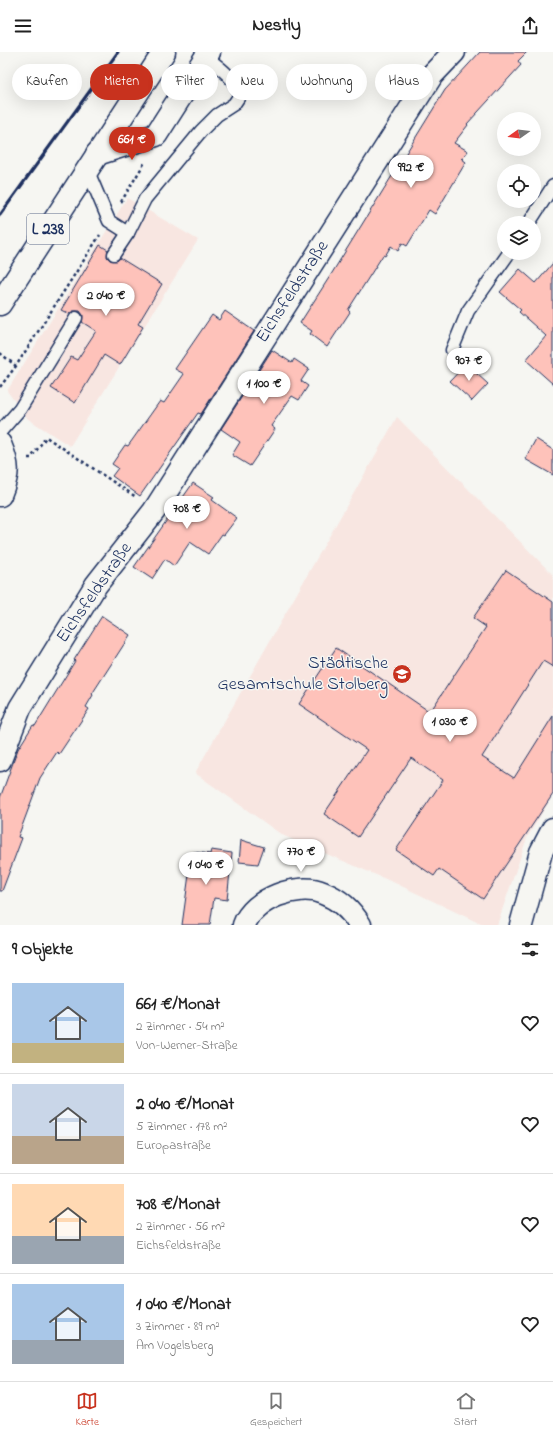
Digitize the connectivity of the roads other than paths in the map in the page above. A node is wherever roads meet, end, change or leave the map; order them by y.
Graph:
1 (164, 52) edge
2 (454, 52) edge
3 (207, 54) edge
4 (92, 162) junction
5 (553, 186) edge
6 (534, 216) edge
7 (128, 233) junction
8 (114, 254) dead end
9 (504, 260) edge
10 (0, 304) edge
11 (76, 318) dead end
12 (452, 350) dead end
13 (0, 432) edge
14 (0, 444) edge
15 (0, 495) edge
16 (0, 760) edge
17 (553, 829) edge
18 (244, 925) edge
19 (360, 925) edge
20 (521, 925) edge

1 - 4 street, L 238
2 - 16 street, Eichsfeldstraße
3 - 4 street
3 - 7 lane
4 - 7 lane
4 - 10 street, L 238
5 - 6 lane
7 - 8 lane
9 - 12 lane
11 - 13 lane
14 - 15 street
17 - 20 street
18 - 19 street

